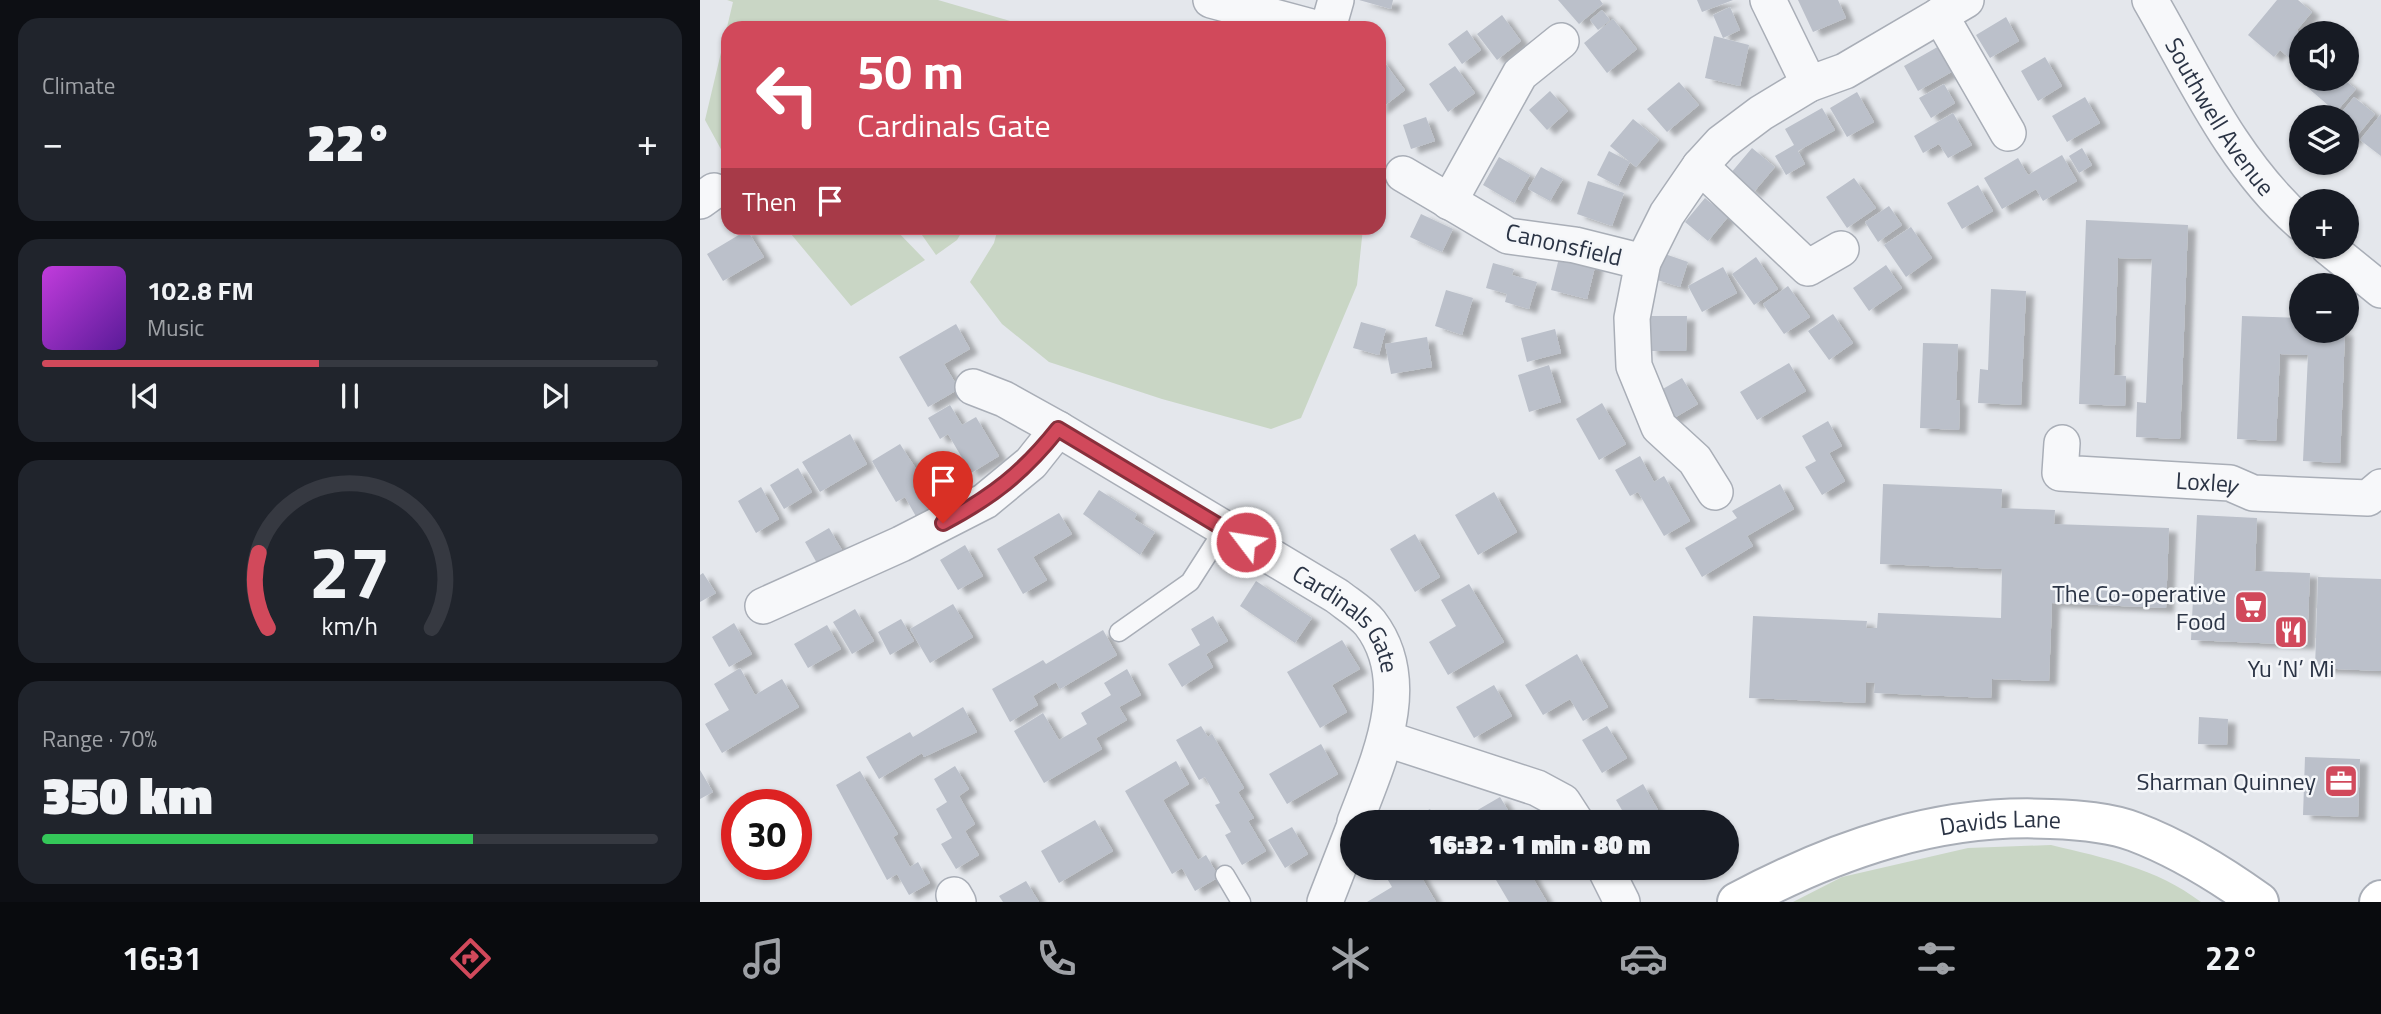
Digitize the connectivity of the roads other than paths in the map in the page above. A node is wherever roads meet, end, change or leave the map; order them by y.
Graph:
1 (1211, 0) edge
2 (1336, 0) edge
3 (1768, 0) edge
4 (2150, 0) edge
5 (1953, 8) edge
6 (1289, 21) edge
7 (1330, 21) edge
8 (1561, 41) dead end
9 (1809, 84) junction
10 (2008, 133) dead end
11 (1700, 166) junction
12 (1403, 174) dead end
13 (1449, 202) junction
14 (2289, 212) edge
15 (1841, 248) dead end
16 (2343, 259) edge
17 (1643, 262) junction
18 (2381, 290) edge
19 (973, 387) dead end
20 (1058, 429) junction
21 (2062, 443) dead end
22 (2381, 487) edge
23 (1715, 492) dead end
24 (1224, 529) junction
25 (763, 606) dead end
26 (1119, 632) dead end
27 (1387, 739) junction
28 (1360, 810) edge
29 (1568, 810) edge
30 (1340, 863) edge
31 (1225, 875) dead end
32 (1611, 880) edge
33 (1241, 902) edge
34 (1325, 902) edge
35 (1622, 902) edge
36 (1737, 902) edge
37 (2259, 902) edge

1 - 6 street
2 - 7 street
3 - 9 street
4 - 14 street, Southwell Avenue
5 - 9 street, Canonsfield
5 - 10 street, Canonsfield
8 - 13 street
9 - 11 street, Canonsfield
11 - 15 street
11 - 17 street, Canonsfield
12 - 13 street, Canonsfield
13 - 17 street, Canonsfield
16 - 18 street
17 - 23 street, Canonsfield
19 - 20 street, Cardinals Gate
20 - 24 street, Cardinals Gate
20 - 25 street
21 - 22 street, Loxley
24 - 26 lane
24 - 27 street, Cardinals Gate
27 - 28 street, Cardinals Gate
27 - 29 street
30 - 34 street
31 - 33 lane
32 - 35 street
36 - 37 street, Davids Lane

